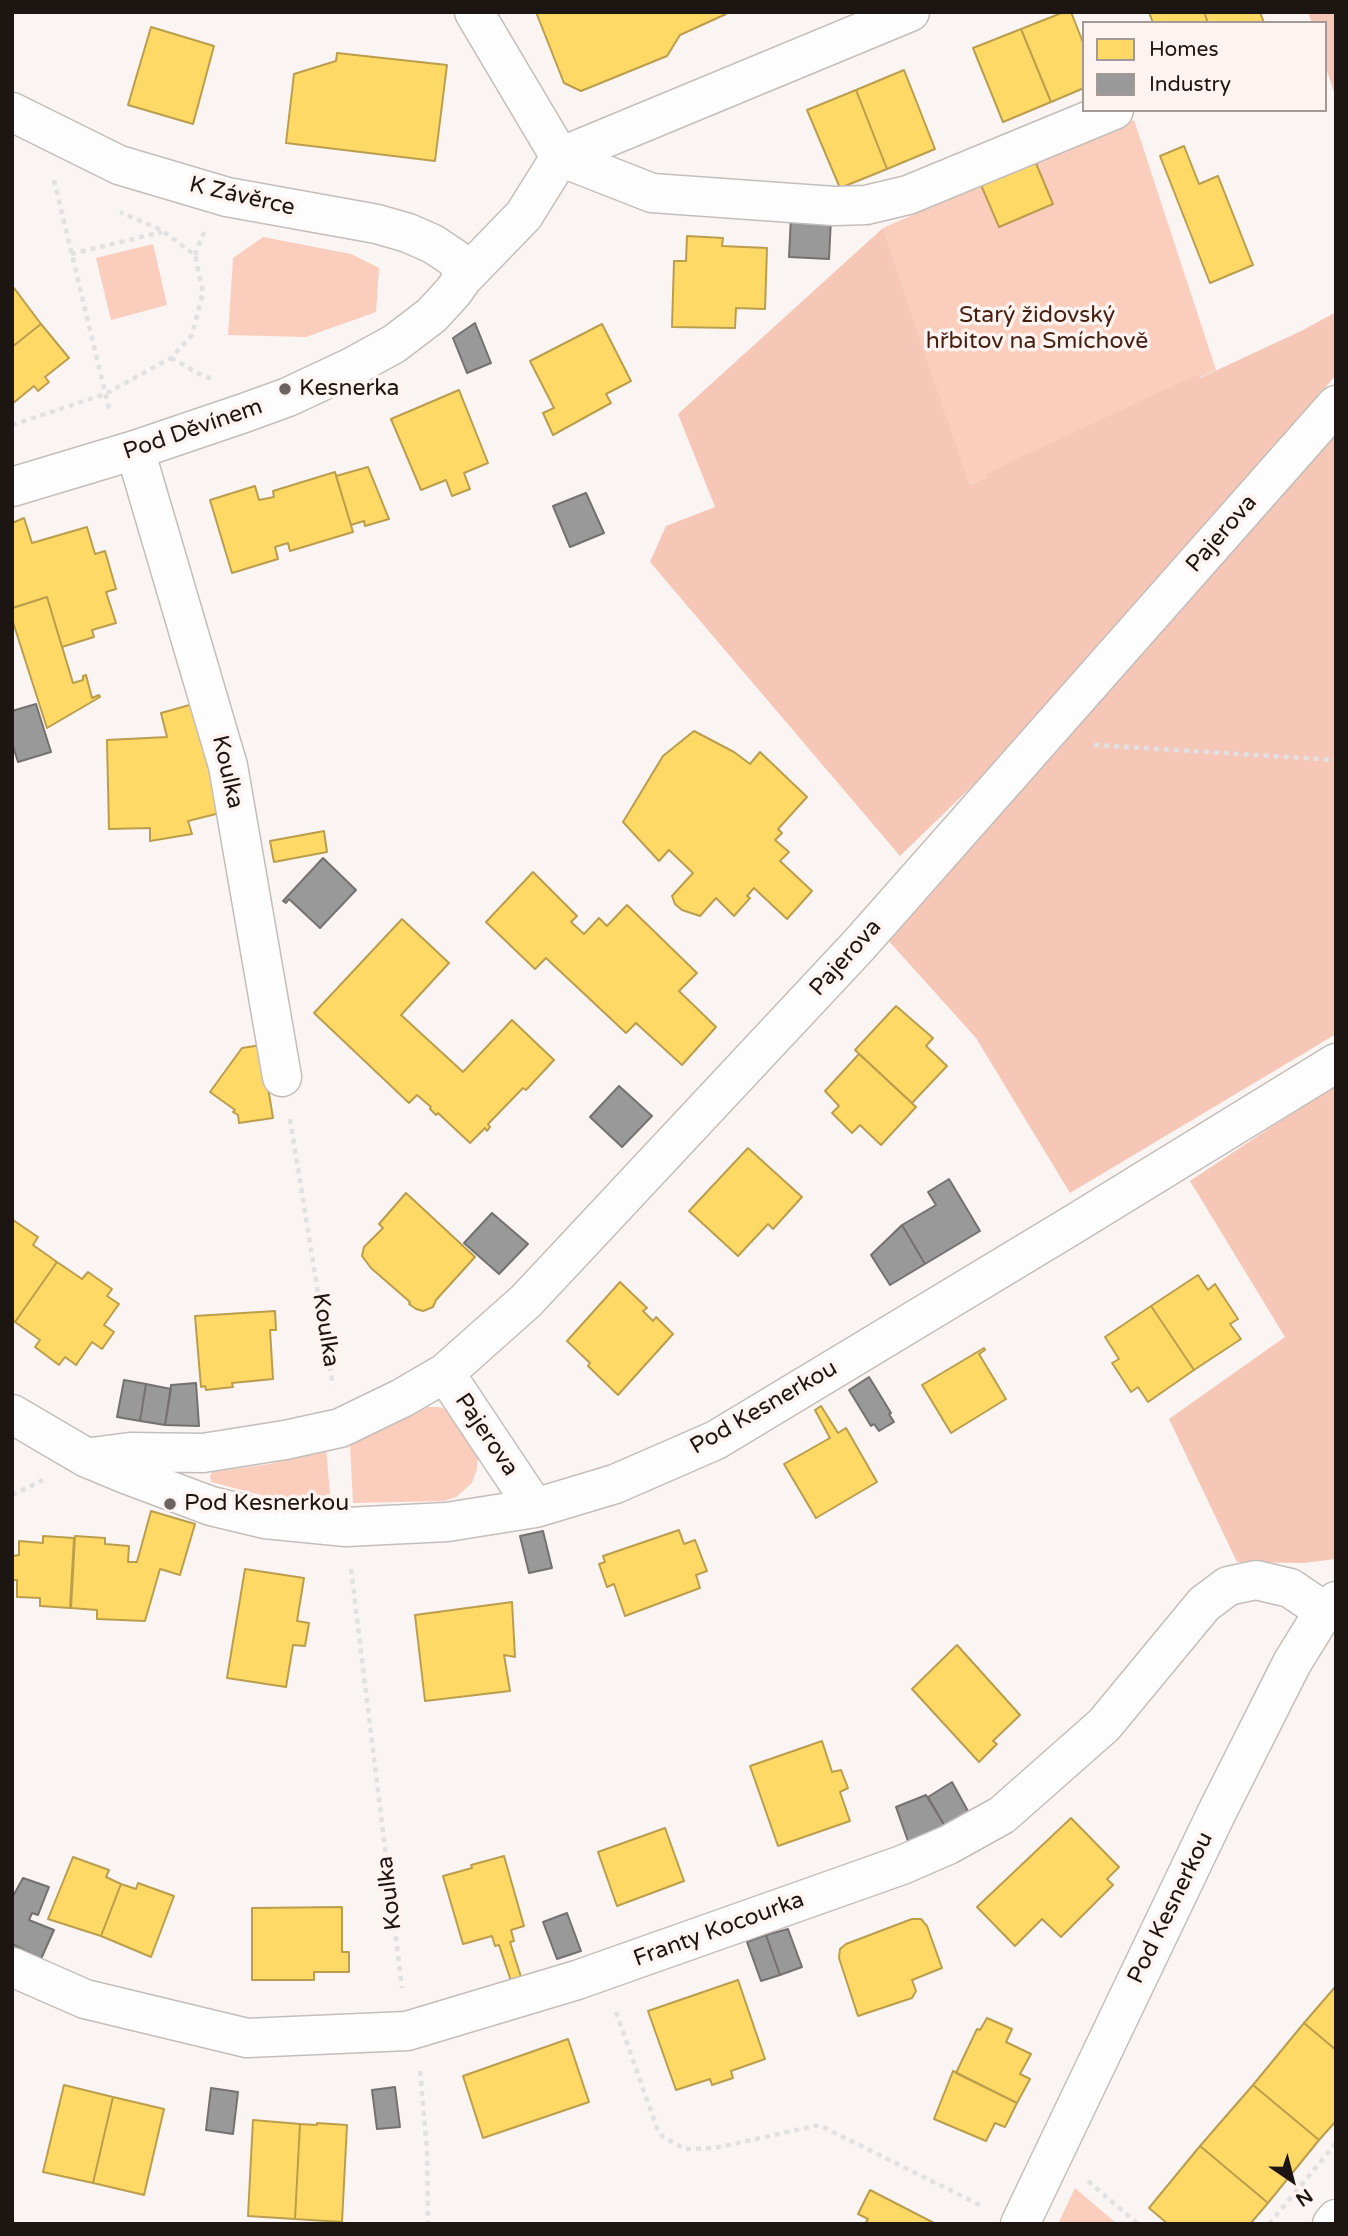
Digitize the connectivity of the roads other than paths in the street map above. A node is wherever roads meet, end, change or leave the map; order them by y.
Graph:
1 (474, 12) edge
2 (910, 12) edge
3 (12, 112) edge
4 (1109, 112) edge
5 (560, 157) junction
6 (463, 278) junction
7 (1336, 405) edge
8 (129, 452) junction
9 (12, 487) edge
10 (1336, 1062) edge
11 (282, 1077) road end
12 (445, 1373) junction
13 (12, 1414) edge
14 (87, 1458) junction
15 (535, 1508) junction
16 (1330, 1606) edge
17 (12, 1967) edge
18 (1003, 2216) edge
19 (1336, 2219) edge
20 (1332, 2224) edge

1 - 5 street
2 - 5 street
3 - 6 street, K Závěrce
4 - 5 street
5 - 6 street, Pod Děvínem
6 - 8 street, Pod Děvínem
7 - 12 street, Pajerova
8 - 9 street, Pod Děvínem
8 - 11 street, Koulka
10 - 15 street, Pod Kesnerkou
12 - 14 street
12 - 15 street, Pajerova
13 - 14 street, Pod Kesnerkou
14 - 15 street, Pod Kesnerkou
16 - 17 street, Franty Kocourka
16 - 18 street, Pod Kesnerkou
19 - 20 street

